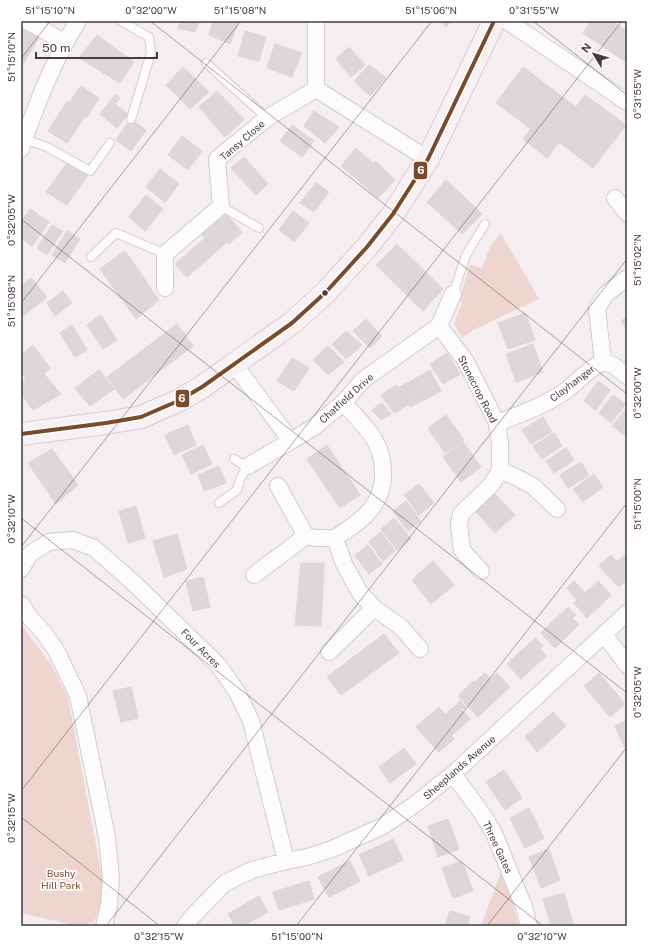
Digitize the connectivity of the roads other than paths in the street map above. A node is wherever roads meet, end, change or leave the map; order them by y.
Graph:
1 (27, 21) edge
2 (78, 21) edge
3 (121, 21) edge
4 (316, 21) edge
5 (494, 21) edge
6 (507, 21) edge
7 (64, 42) junction
8 (206, 62) dead end
9 (316, 89) junction
10 (627, 102) edge
11 (267, 118) junction
12 (131, 119) dead end
13 (110, 142) dead end
14 (22, 144) edge
15 (428, 159) junction
16 (616, 198) dead end
17 (221, 206) junction
18 (627, 213) edge
19 (485, 224) dead end
20 (259, 228) dead end
21 (165, 254) junction
22 (91, 258) dead end
23 (627, 278) edge
24 (165, 288) dead end
25 (453, 294) joint
26 (439, 326) junction
27 (603, 362) junction
28 (234, 364) junction
29 (627, 376) edge
30 (343, 403) junction
31 (497, 423) junction
32 (21, 434) edge
33 (291, 441) junction
34 (241, 462) joint
35 (500, 470) junction
36 (278, 486) dead end
37 (218, 503) dead end
38 (557, 509) dead end
39 (306, 536) junction
40 (335, 538) junction
41 (21, 569) edge
42 (481, 571) dead end
43 (254, 576) dead end
44 (21, 604) edge
45 (374, 608) junction
46 (627, 613) edge
47 (604, 634) junction
48 (420, 649) dead end
49 (330, 652) dead end
50 (627, 665) edge
51 (454, 774) junction
52 (286, 861) junction
53 (104, 926) edge
54 (185, 926) edge
55 (529, 926) edge

1 - 7 street
2 - 7 street
3 - 12 lane
4 - 9 street
5 - 15 street
6 - 10 street
7 - 14 street
8 - 11 lane
9 - 11 street, Tansy Close
9 - 15 street
11 - 17 street, Tansy Close
13 - 14 lane
15 - 28 street
16 - 18 street
17 - 20 lane
17 - 21 street
19 - 25 lane
21 - 22 lane
21 - 24 street
23 - 27 street, Clayhanger
25 - 26 street
26 - 30 street, Chatfield Drive
26 - 31 street, Stonecrop Road
27 - 29 street, Clayhanger
27 - 31 street, Clayhanger
28 - 32 street
28 - 33 street
30 - 33 street, Chatfield Drive
30 - 40 street
31 - 35 street, Stonecrop Road
33 - 34 street, Chatfield Drive
34 - 37 lane
35 - 38 street
35 - 42 street
36 - 39 street
39 - 40 street
39 - 43 street
40 - 45 street
41 - 52 street, Four Acres
44 - 53 street
45 - 48 street
45 - 49 street
46 - 47 street, Sheeplands Avenue
47 - 50 street
47 - 51 street, Sheeplands Avenue
51 - 52 street, Sheeplands Avenue
51 - 55 street, Three Gates
52 - 54 street, Sheeplands Avenue

